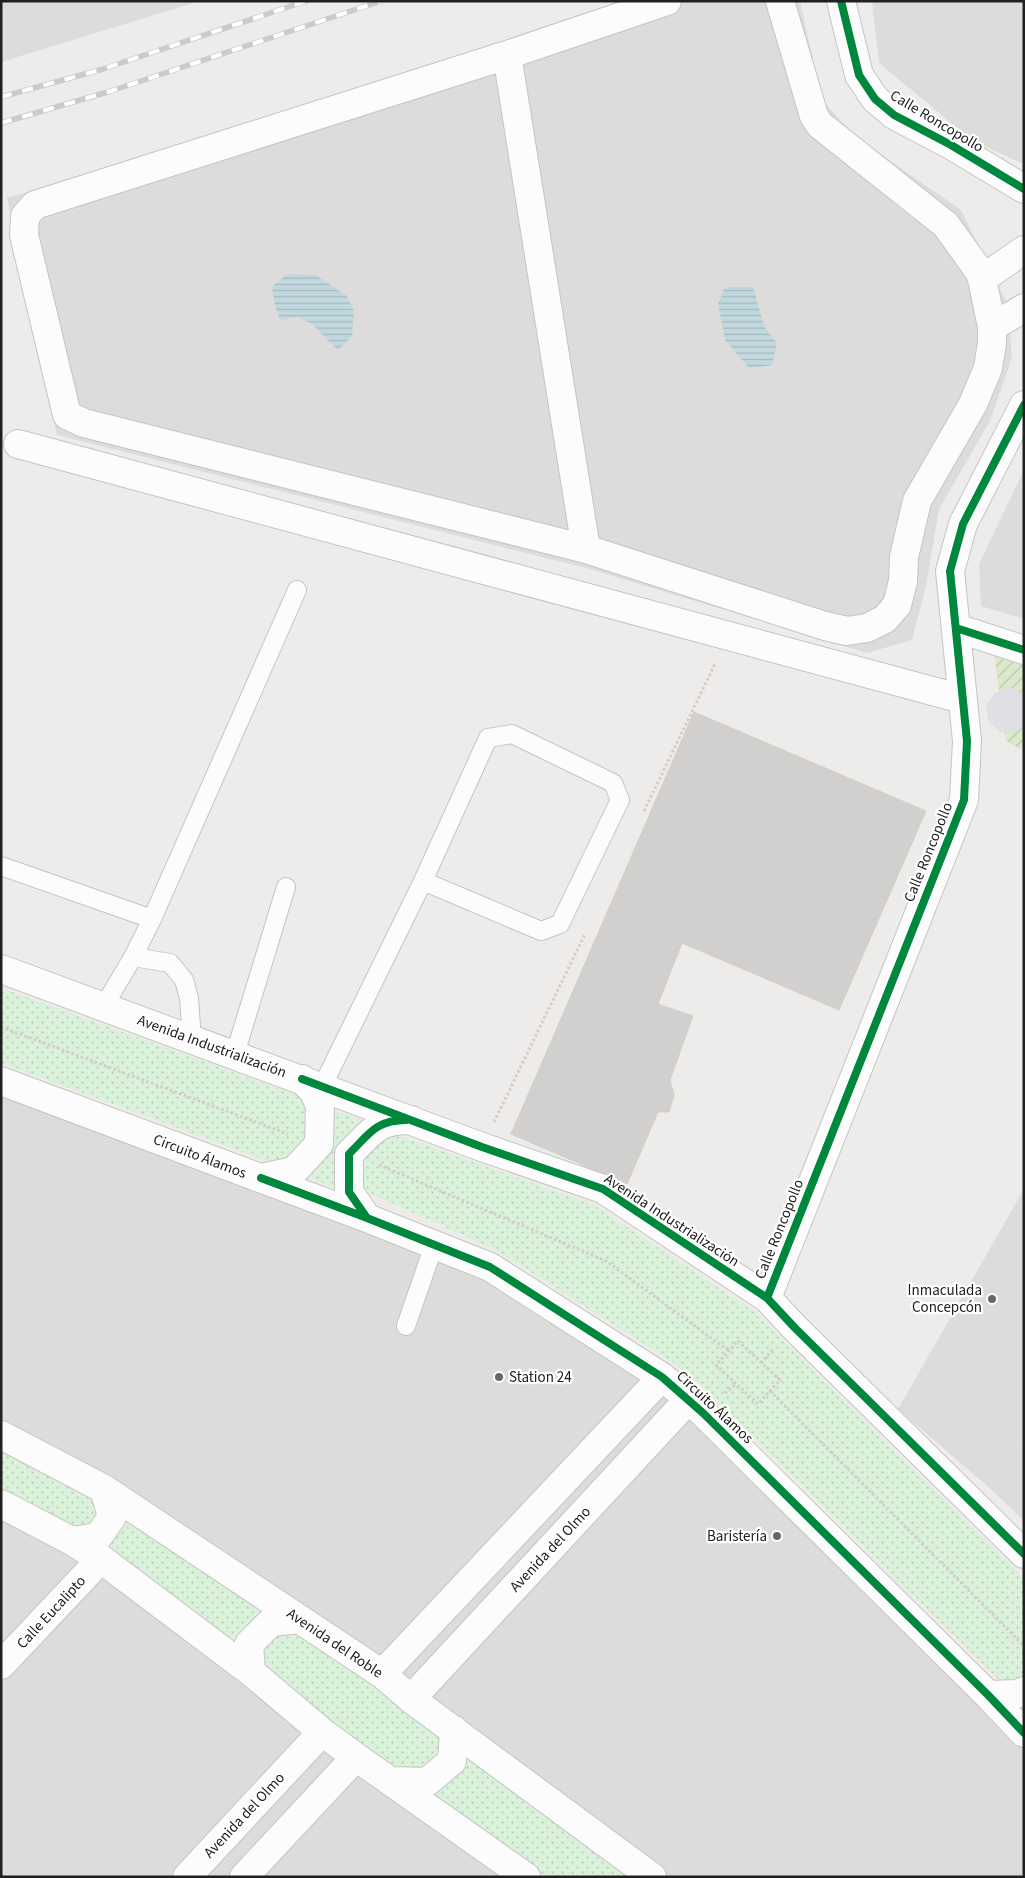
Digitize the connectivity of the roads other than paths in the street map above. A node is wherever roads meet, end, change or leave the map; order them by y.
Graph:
1 (667, 1) edge
2 (780, 1) edge
3 (840, 1) edge
4 (507, 55) junction
5 (1024, 189) edge
6 (1024, 250) edge
7 (982, 279) junction
8 (1024, 308) edge
9 (992, 327) junction
10 (1024, 405) edge
11 (18, 444) dead end
12 (586, 549) junction
13 (297, 590) dead end
14 (956, 628) junction
15 (1024, 650) edge
16 (962, 699) junction
17 (1, 866) edge
18 (423, 881) junction
19 (286, 887) dead end
20 (152, 919) junction
21 (133, 957) junction
22 (1, 969) edge
23 (104, 1006) junction
24 (192, 1039) junction
25 (235, 1054) junction
26 (1, 1081) edge
27 (312, 1083) junction
28 (411, 1120) junction
29 (261, 1178) junction
30 (367, 1218) junction
31 (434, 1245) junction
32 (767, 1298) junction
33 (406, 1326) dead end
34 (662, 1377) junction
35 (689, 1399) junction
36 (1, 1435) edge
37 (104, 1489) junction
38 (1, 1504) edge
39 (72, 1541) junction
40 (1024, 1554) edge
41 (101, 1559) junction
42 (300, 1620) junction
43 (1, 1665) edge
44 (251, 1672) junction
45 (382, 1674) junction
46 (1024, 1690) edge
47 (988, 1694) junction
48 (411, 1699) junction
49 (454, 1730) junction
50 (322, 1732) junction
51 (1024, 1733) edge
52 (356, 1757) junction
53 (391, 1781) junction
54 (187, 1877) edge
55 (244, 1877) edge
56 (526, 1877) edge
57 (652, 1877) edge

1 - 4 street
2 - 7 street
3 - 5 street, Calle Roncopollo
4 - 12 street
4 - 12 street
6 - 7 street
7 - 9 street
8 - 9 street
9 - 12 street
10 - 14 street, Calle Roncopollo
11 - 16 street
13 - 20 lane
14 - 15 street
14 - 16 street, Calle Roncopollo
16 - 32 street, Calle Roncopollo
17 - 20 lane
18 - 18 lane
18 - 27 lane
19 - 25 lane
20 - 21 lane
21 - 23 lane
21 - 24 lane
22 - 23 street, Avenida Industrialización
23 - 24 street, Avenida Industrialización
24 - 25 street, Avenida Industrialización
25 - 27 street, Avenida Industrialización
26 - 29 street, Circuito Álamos
27 - 28 street, Avenida Industrialización
27 - 29 street
28 - 30 street
28 - 32 street, Avenida Industrialización
29 - 30 street, Circuito Álamos
30 - 31 street, Circuito Álamos
31 - 33 lane
31 - 34 street, Circuito Álamos
32 - 40 street, Avenida Industrialización
34 - 35 street, Circuito Álamos
34 - 45 street
35 - 47 street, Circuito Álamos
35 - 48 street, Avenida del Olmo
36 - 37 street, Avenida del Roble
37 - 39 street
37 - 42 street, Avenida del Roble
38 - 39 street
39 - 41 street
41 - 43 street, Calle Eucalipto
41 - 44 street
42 - 44 street
42 - 45 street, Avenida del Roble
44 - 50 street
45 - 48 street, Avenida del Roble
46 - 47 street
47 - 51 street, Circuito Álamos
48 - 49 street, Avenida del Roble
49 - 53 street
49 - 57 street, Avenida del Roble
50 - 52 street
50 - 54 street, Avenida del Olmo
52 - 53 street
52 - 55 street
53 - 56 street

